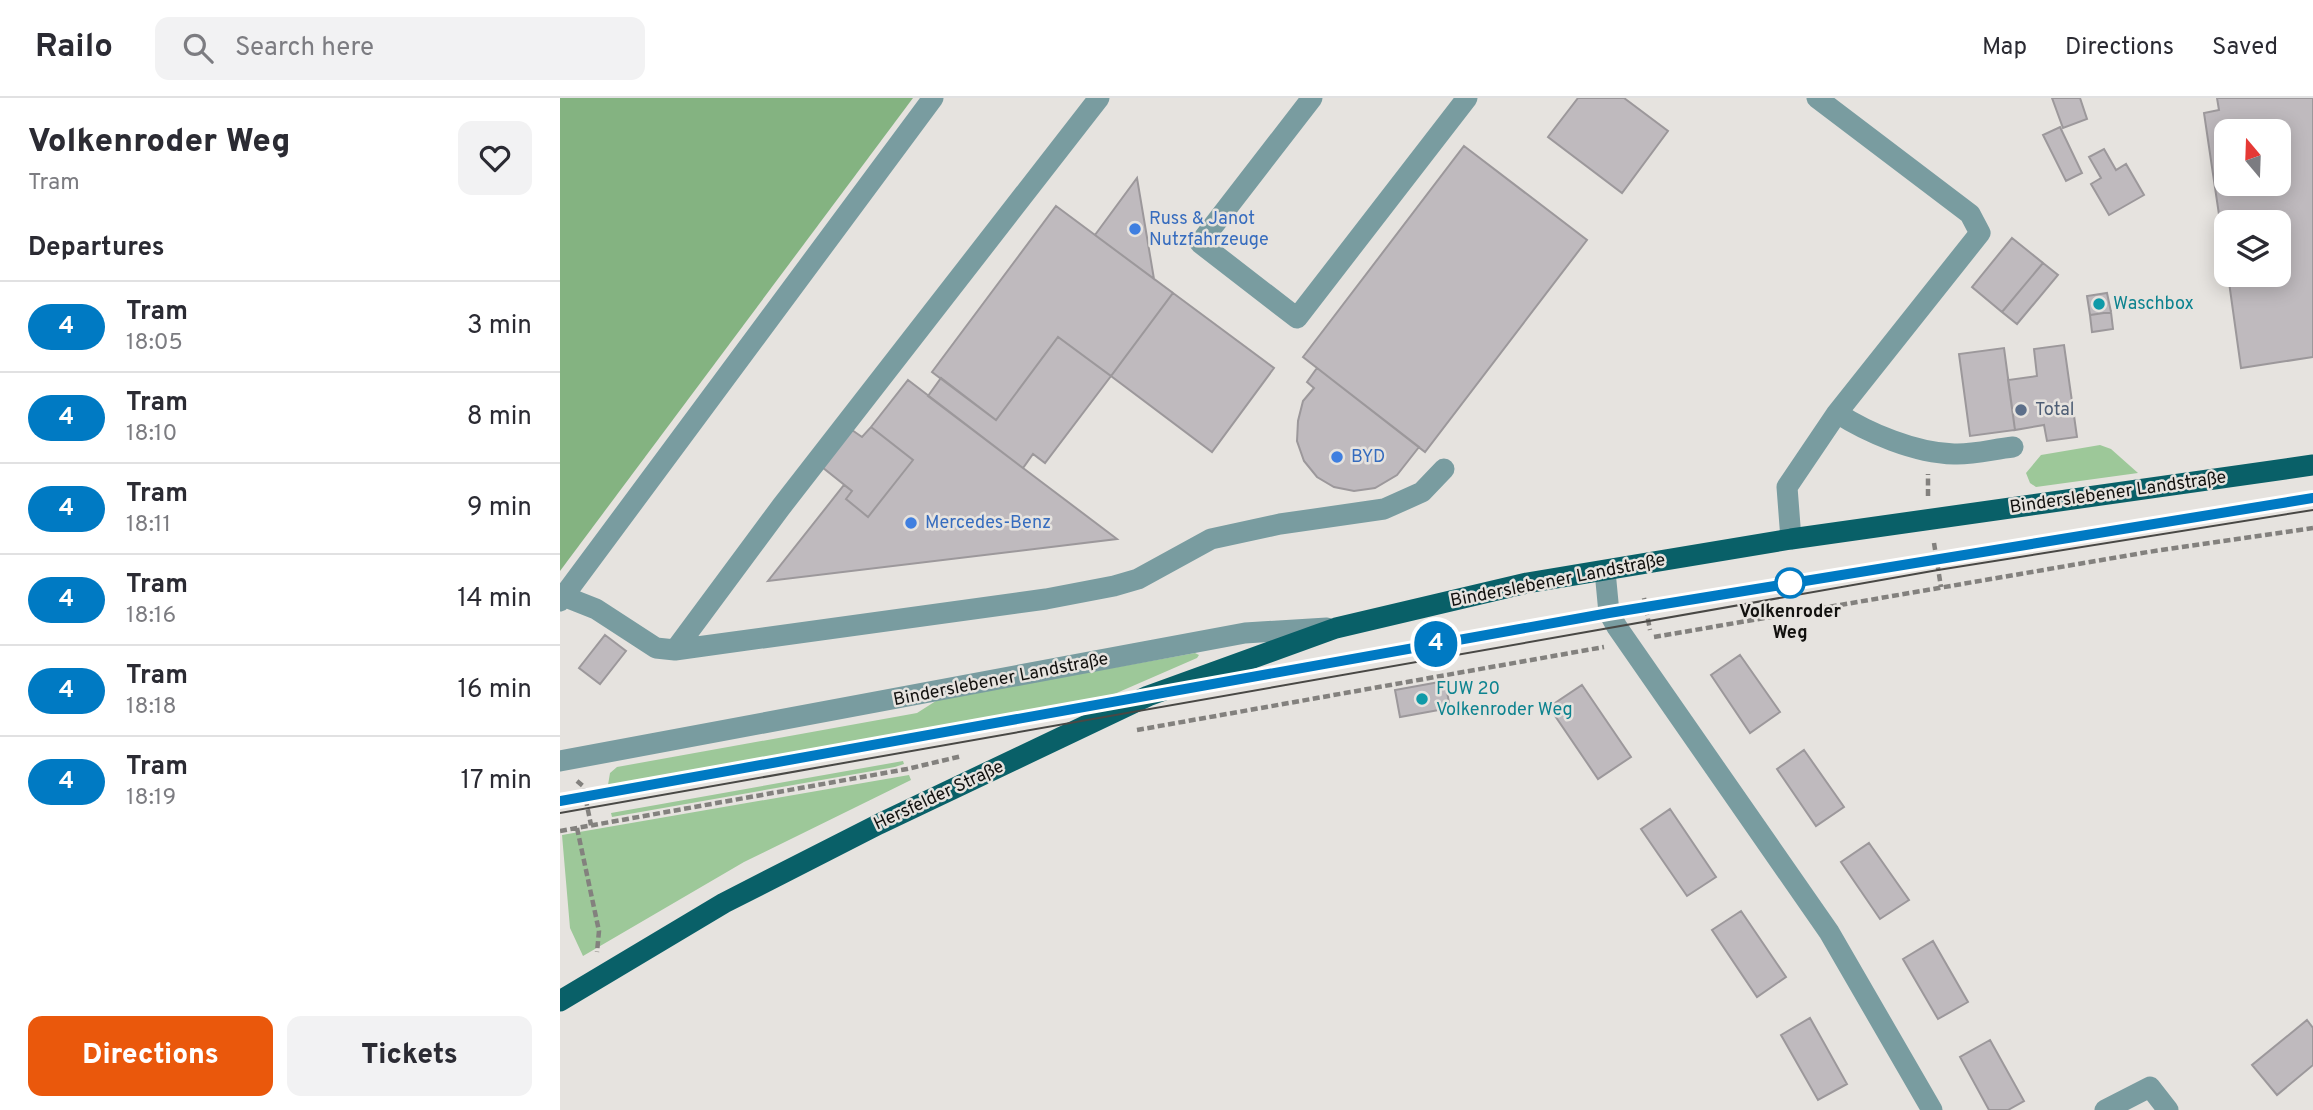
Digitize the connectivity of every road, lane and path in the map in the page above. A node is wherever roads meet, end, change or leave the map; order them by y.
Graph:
1 (933, 98) edge
2 (1099, 98) edge
3 (1312, 98) edge
4 (1467, 98) edge
5 (1817, 98) edge
6 (1837, 413) junction
7 (2013, 447) dead end
8 (2313, 465) edge
9 (1444, 469) dead end
10 (1791, 539) junction
11 (1934, 547) dead end
12 (1605, 570) junction
13 (1941, 587) dead end
14 (1644, 598) dead end
15 (561, 599) edge
16 (1336, 628) junction
17 (1651, 638) dead end
18 (675, 650) junction
19 (971, 754) dead end
20 (564, 767) edge
21 (591, 825) junction
22 (577, 828) junction
23 (560, 831) edge
24 (597, 956) dead end
25 (560, 1001) edge
26 (1932, 1110) edge
27 (2105, 1110) edge
28 (2168, 1110) edge

1 - 15 street
2 - 18 street
3 - 4 street
5 - 6 street
6 - 7 street
6 - 10 street
8 - 10 main road, Binderslebener Landstraße
9 - 18 street
10 - 12 main road, Binderslebener Landstraße
11 - 13 path
12 - 16 main road, Binderslebener Landstraße
12 - 26 street
14 - 17 path
15 - 18 street
16 - 20 street, Binderslebener Landstraße
16 - 25 main road, Hersfelder Straße
19 - 21 path
20 - 21 path
21 - 22 path
22 - 23 path
22 - 24 path
27 - 28 street

